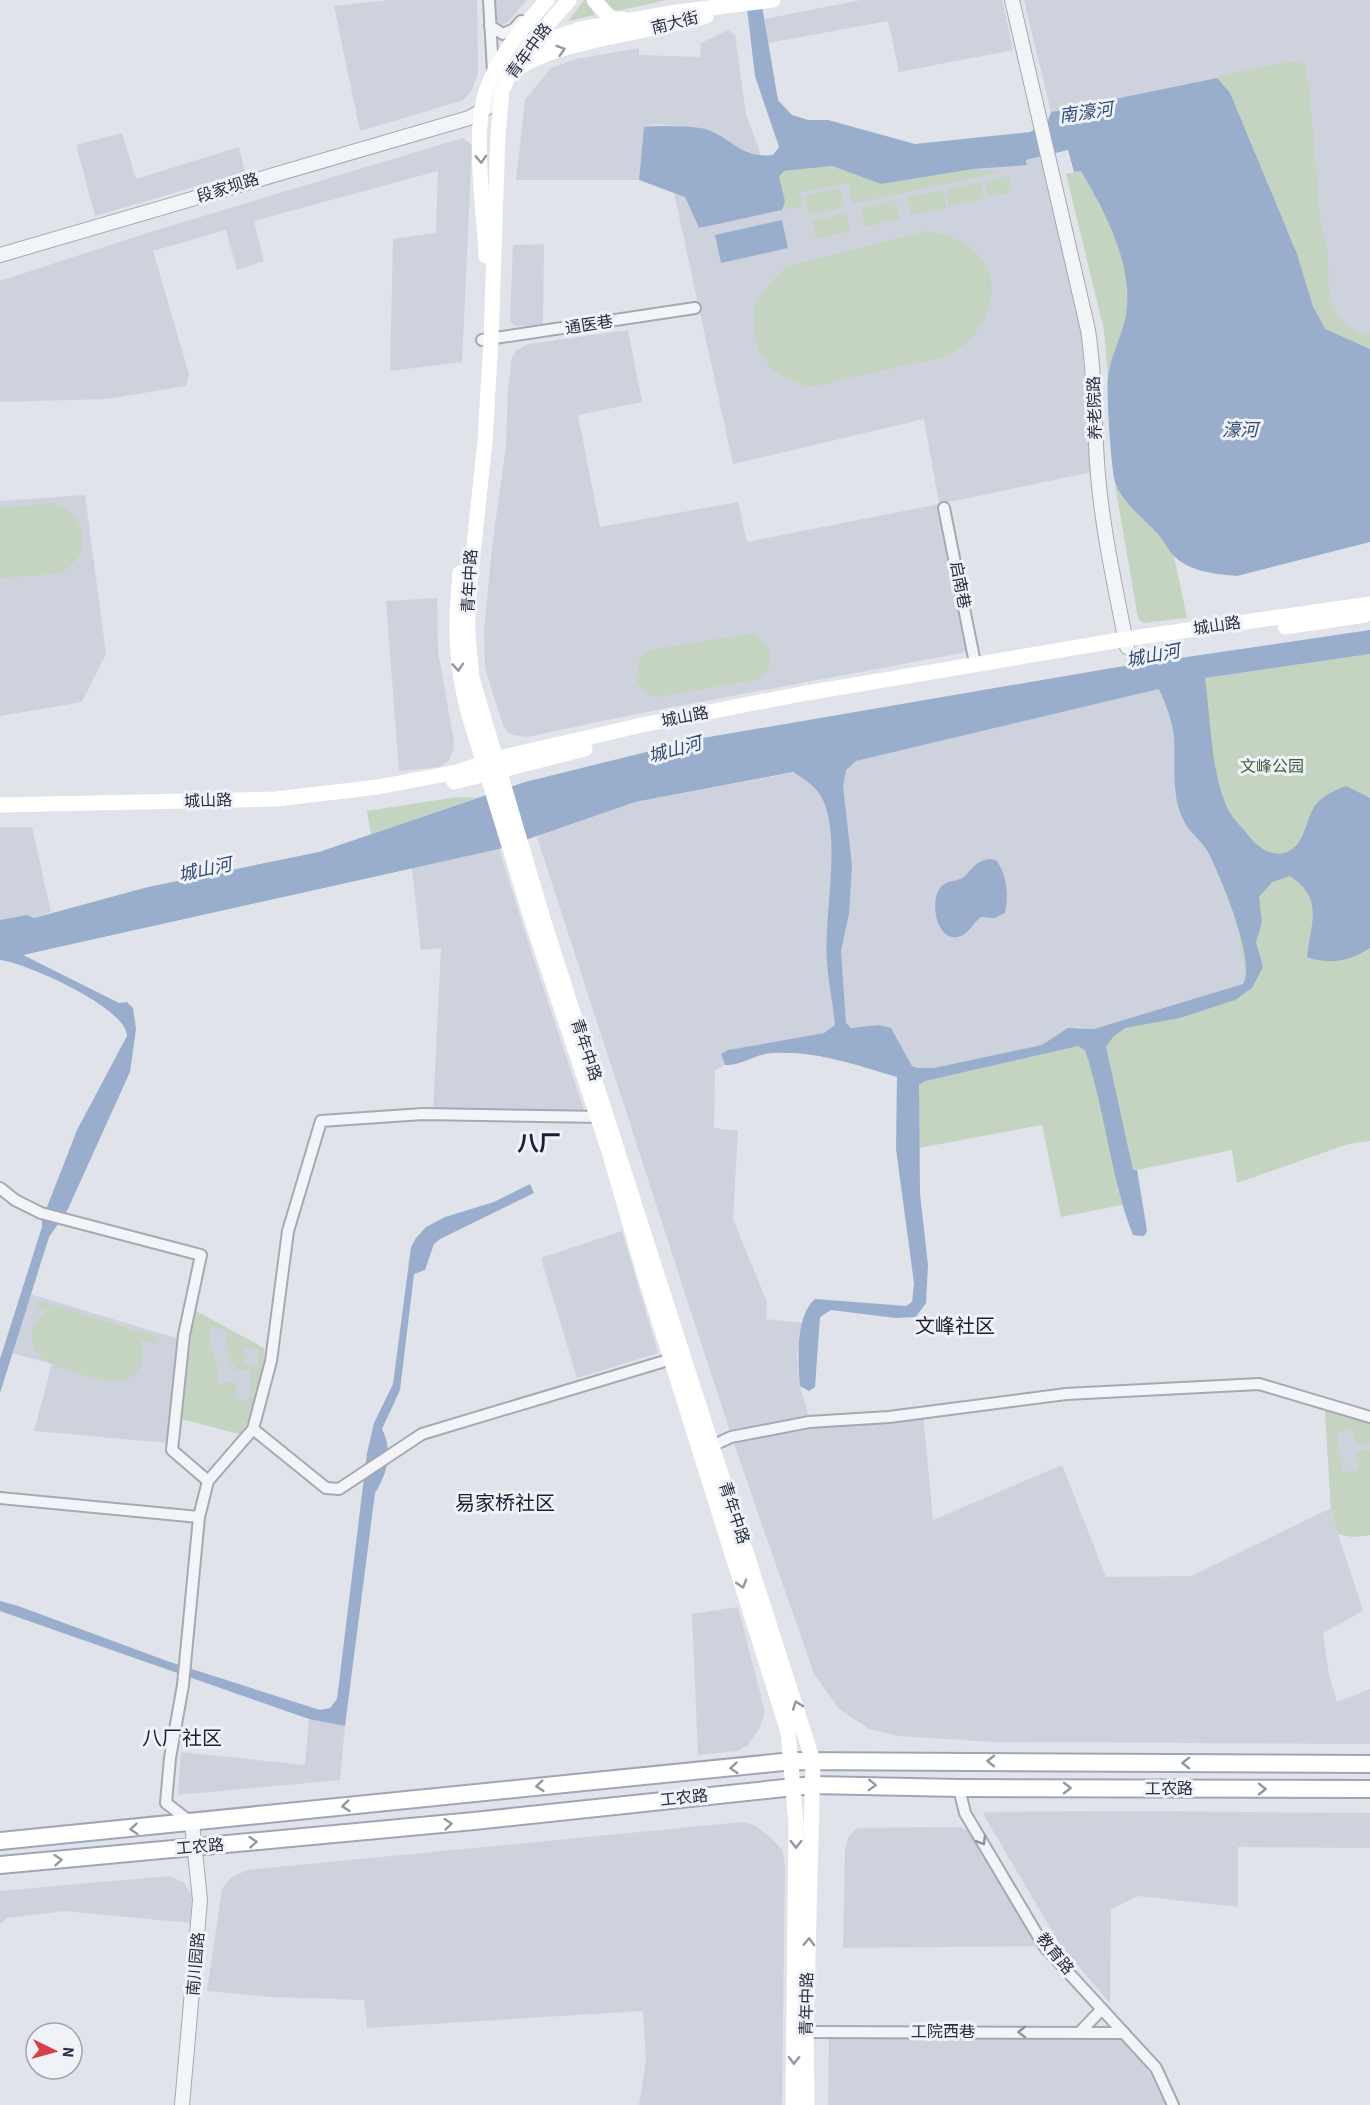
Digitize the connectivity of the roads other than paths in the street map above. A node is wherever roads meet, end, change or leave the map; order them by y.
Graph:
1 (489, 0) edge
2 (539, 0) edge
3 (547, 0) edge
4 (569, 0) edge
5 (594, 0) edge
6 (1012, 0) edge
7 (770, 1) edge
8 (735, 7) junction
9 (632, 20) junction
10 (490, 26) junction
11 (529, 46) junction
12 (494, 75) junction
13 (509, 75) junction
14 (502, 91) junction
15 (486, 92) junction
16 (456, 121) junction
17 (0, 255) edge
18 (695, 308) dead end
19 (487, 340) junction
20 (944, 508) dead end
21 (1370, 604) edge
22 (1370, 614) edge
23 (1127, 643) junction
24 (975, 663) junction
25 (493, 773) junction
26 (0, 805) edge
27 (0, 813) edge
28 (603, 1117) junction
29 (0, 1188) edge
30 (677, 1358) junction
31 (1370, 1417) edge
32 (253, 1429) junction
33 (712, 1446) junction
34 (208, 1481) junction
35 (0, 1498) edge
36 (199, 1517) junction
37 (793, 1761) junction
38 (813, 1761) junction
39 (1370, 1764) edge
40 (813, 1785) junction
41 (795, 1786) junction
42 (959, 1788) junction
43 (1370, 1789) edge
44 (192, 1823) junction
45 (0, 1841) edge
46 (195, 1847) junction
47 (0, 1865) edge
48 (1102, 2009) junction
49 (806, 2032) junction
50 (1080, 2032) junction
51 (1124, 2033) junction
52 (182, 2105) edge
53 (794, 2105) edge
54 (807, 2105) edge
55 (1173, 2105) edge

1 - 10 street
2 - 10 street
3 - 12 main road, 青年中路
4 - 11 main road, 青年中路
5 - 9 main road
6 - 23 street, 养老院路
7 - 8 main road
8 - 9 main road, 南大街
13 -> 8 main road, 南大街
9 - 11 main road, 南大街
10 - 12 street
11 - 12 main road, 南大街
11 - 13 main road, 青年中路
12 - 14 street
12 - 15 main road, 青年中路
13 - 14 main road, 青年中路
14 - 16 street, 段家坝路
14 - 19 main road, 青年中路
15 - 16 street, 段家坝路
15 -> 19 main road, 青年中路
16 - 17 street, 段家坝路
18 - 19 street, 通医巷
19 - 25 main road, 青年中路
20 - 24 street, 启南巷
21 - 23 main road, 城山路
22 - 23 main road, 城山路
23 - 24 main road, 城山路
23 - 25 main road, 城山路
24 - 25 main road, 城山路
25 - 26 main road, 城山路
25 - 27 main road, 城山路
25 - 28 main road, 青年中路
28 - 30 main road, 青年中路
28 - 32 street
29 - 34 street
30 - 32 street
30 - 33 main road, 青年中路
30 -> 37 main road, 青年中路
31 - 33 street
32 - 34 street
38 -> 33 main road, 青年中路
34 - 36 street
35 - 36 street
36 - 44 street
37 - 38 main road, 工农路
37 - 41 main road, 青年中路
37 -> 44 main road, 工农路
39 -> 38 main road, 工农路
38 - 40 main road, 青年中路
40 - 41 main road, 工农路
40 -> 42 main road, 工农路
49 -> 40 main road, 青年中路
46 -> 41 main road, 工农路
41 -> 53 main road, 青年中路
42 -> 43 main road, 工农路
42 -> 48 street, 教育路
44 -> 45 main road, 工农路
44 - 46 street, 南川园路
47 -> 46 main road, 工农路
46 - 52 street, 南川园路
48 - 50 street
48 - 51 street, 教育路
50 -> 49 street, 工院西巷
49 - 54 main road, 青年中路
50 - 51 street, 工院西巷
51 - 55 street, 教育路

